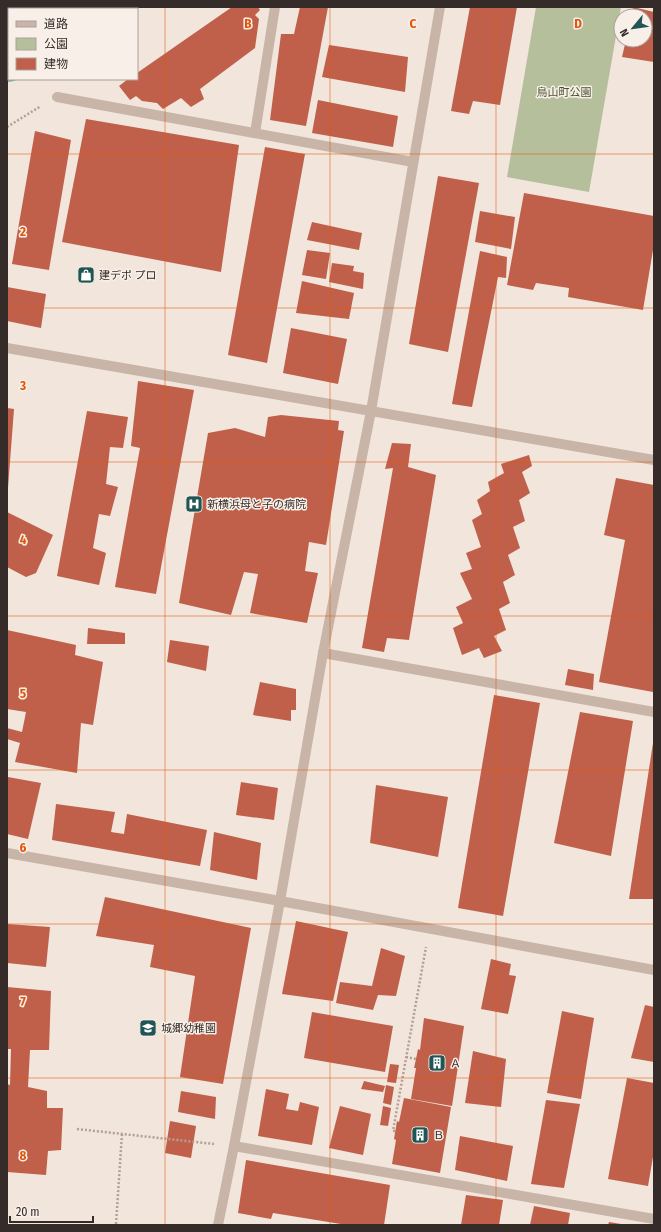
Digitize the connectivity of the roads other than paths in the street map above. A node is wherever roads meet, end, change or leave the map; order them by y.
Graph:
1 (275, 7) edge
2 (440, 7) edge
3 (57, 97) road end
4 (255, 133) junction
5 (413, 162) junction
6 (7, 348) edge
7 (371, 410) junction
8 (654, 460) edge
9 (323, 653) junction
10 (654, 712) edge
11 (7, 853) edge
12 (280, 901) junction
13 (654, 970) edge
14 (234, 1146) junction
15 (654, 1219) edge
16 (218, 1225) edge

1 - 4 street
2 - 5 street
3 - 4 street
4 - 5 street
5 - 7 street
6 - 7 street
7 - 8 street
7 - 9 street
9 - 10 street
9 - 12 street
11 - 12 street
12 - 13 street
12 - 14 street
14 - 15 street
14 - 16 street

